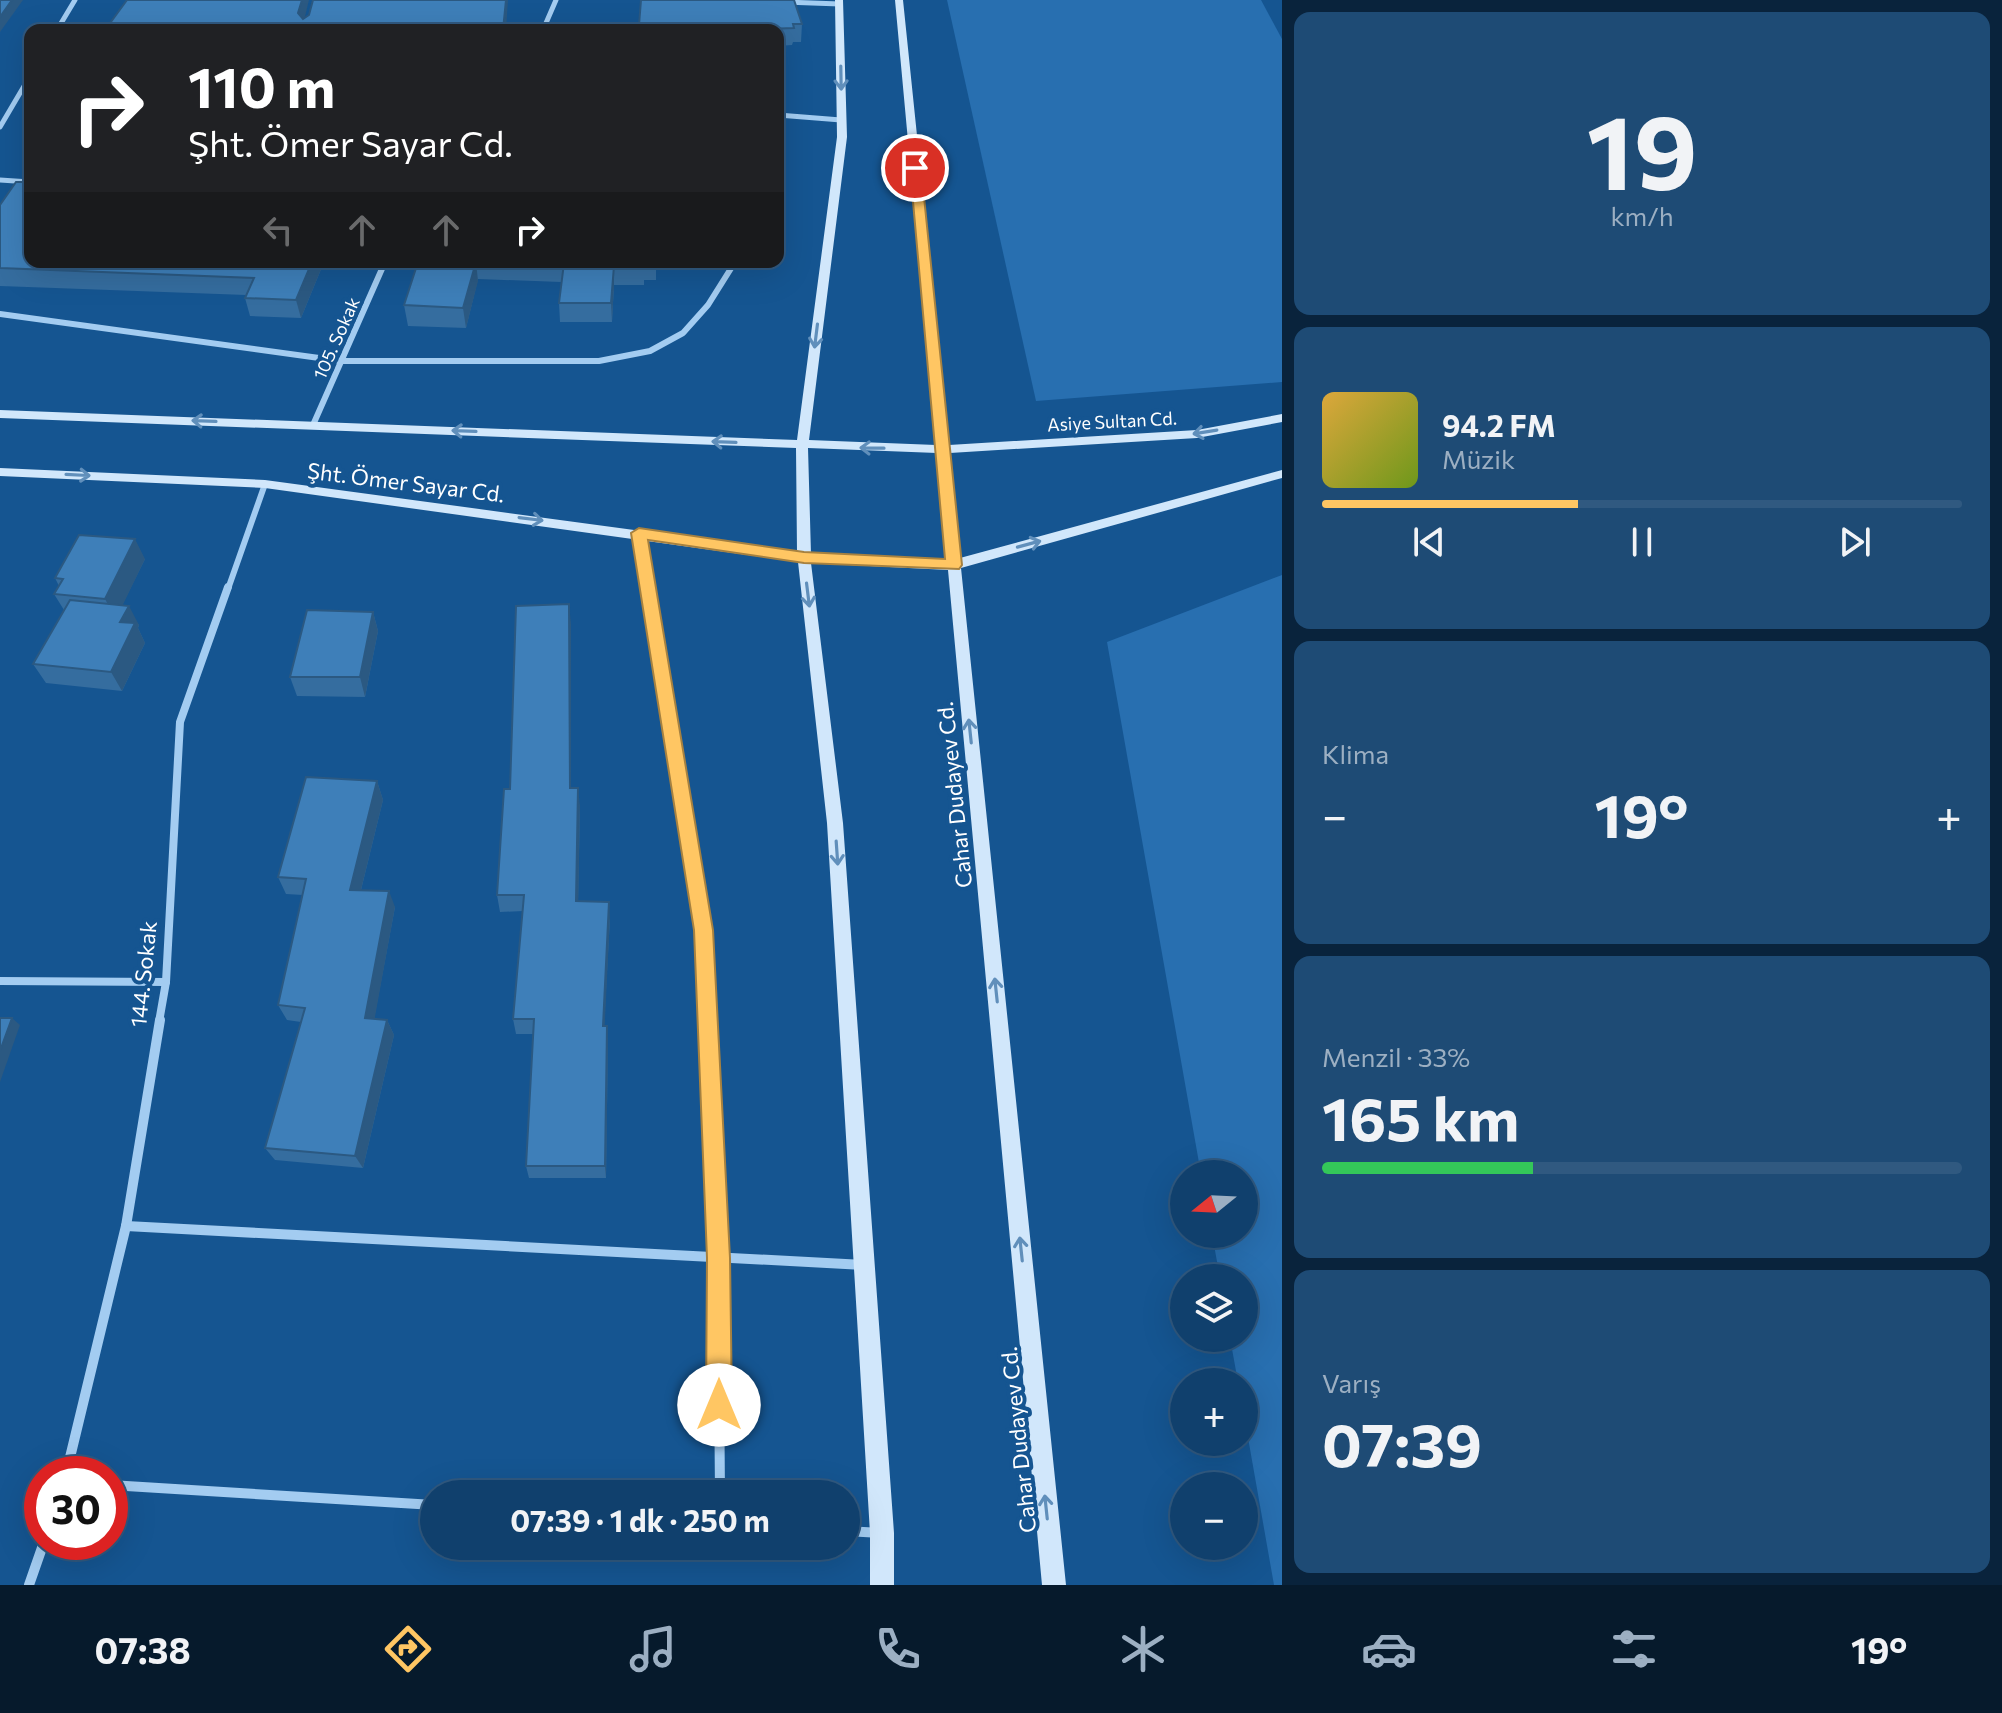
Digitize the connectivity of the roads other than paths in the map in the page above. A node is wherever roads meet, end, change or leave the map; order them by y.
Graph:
1 (75, 0) edge
2 (556, 0) edge
3 (899, 0) edge
4 (780, 2) edge
5 (840, 2) edge
6 (61, 24) edge
7 (546, 24) edge
8 (24, 86) edge
9 (784, 115) edge
10 (841, 120) junction
11 (0, 127) edge
12 (0, 180) edge
13 (24, 182) edge
14 (382, 268) edge
15 (731, 268) edge
16 (0, 314) edge
17 (341, 361) junction
18 (0, 414) edge
19 (1282, 418) edge
20 (313, 425) junction
21 (802, 446) junction
22 (943, 449) junction
23 (0, 472) edge
24 (1282, 474) edge
25 (265, 484) junction
26 (639, 533) junction
27 (804, 558) junction
28 (954, 565) junction
29 (0, 981) edge
30 (166, 982) junction
31 (126, 1226) junction
32 (718, 1258) junction
33 (864, 1265) junction
34 (70, 1456) edge
35 (720, 1480) edge
36 (128, 1486) edge
37 (420, 1504) edge
38 (860, 1532) edge
39 (882, 1533) junction
40 (38, 1560) edge
41 (29, 1585) edge
42 (882, 1585) edge
43 (1054, 1585) edge

1 - 6 street
2 - 7 street
3 - 22 main road, Cahar Dudayev Cd.
4 - 5 street
5 -> 10 main road
8 - 11 street
9 - 10 street
10 -> 21 main road
12 - 13 street
14 - 17 street, 105. Sokak
15 - 17 street
16 - 17 street
17 - 20 street, 105. Sokak
20 -> 18 main road, Şht. Ömer Sayar Cd.
19 -> 22 main road, Asiye Sultan Cd.
21 -> 20 main road, Şht. Ömer Sayar Cd.
22 -> 21 main road, Asiye Sultan Cd.
21 - 27 main road
22 - 28 main road, Cahar Dudayev Cd.
23 -> 25 main road, Şht. Ömer Sayar Cd.
28 -> 24 main road
25 -> 26 main road, Şht. Ömer Sayar Cd.
25 - 30 street, 144. Sokak
26 - 27 main road, Şht. Ömer Sayar Cd.
26 - 32 street
27 - 28 main road, Şht. Ömer Sayar Cd.
27 -> 33 main road
43 -> 28 main road, Cahar Dudayev Cd.
29 - 30 street
30 - 31 street, 144. Sokak
31 - 32 street
31 - 34 street, 144. Sokak
32 - 33 street
32 - 35 street
33 - 39 main road
36 - 37 street
38 - 39 street
39 - 42 main road
40 - 41 street

